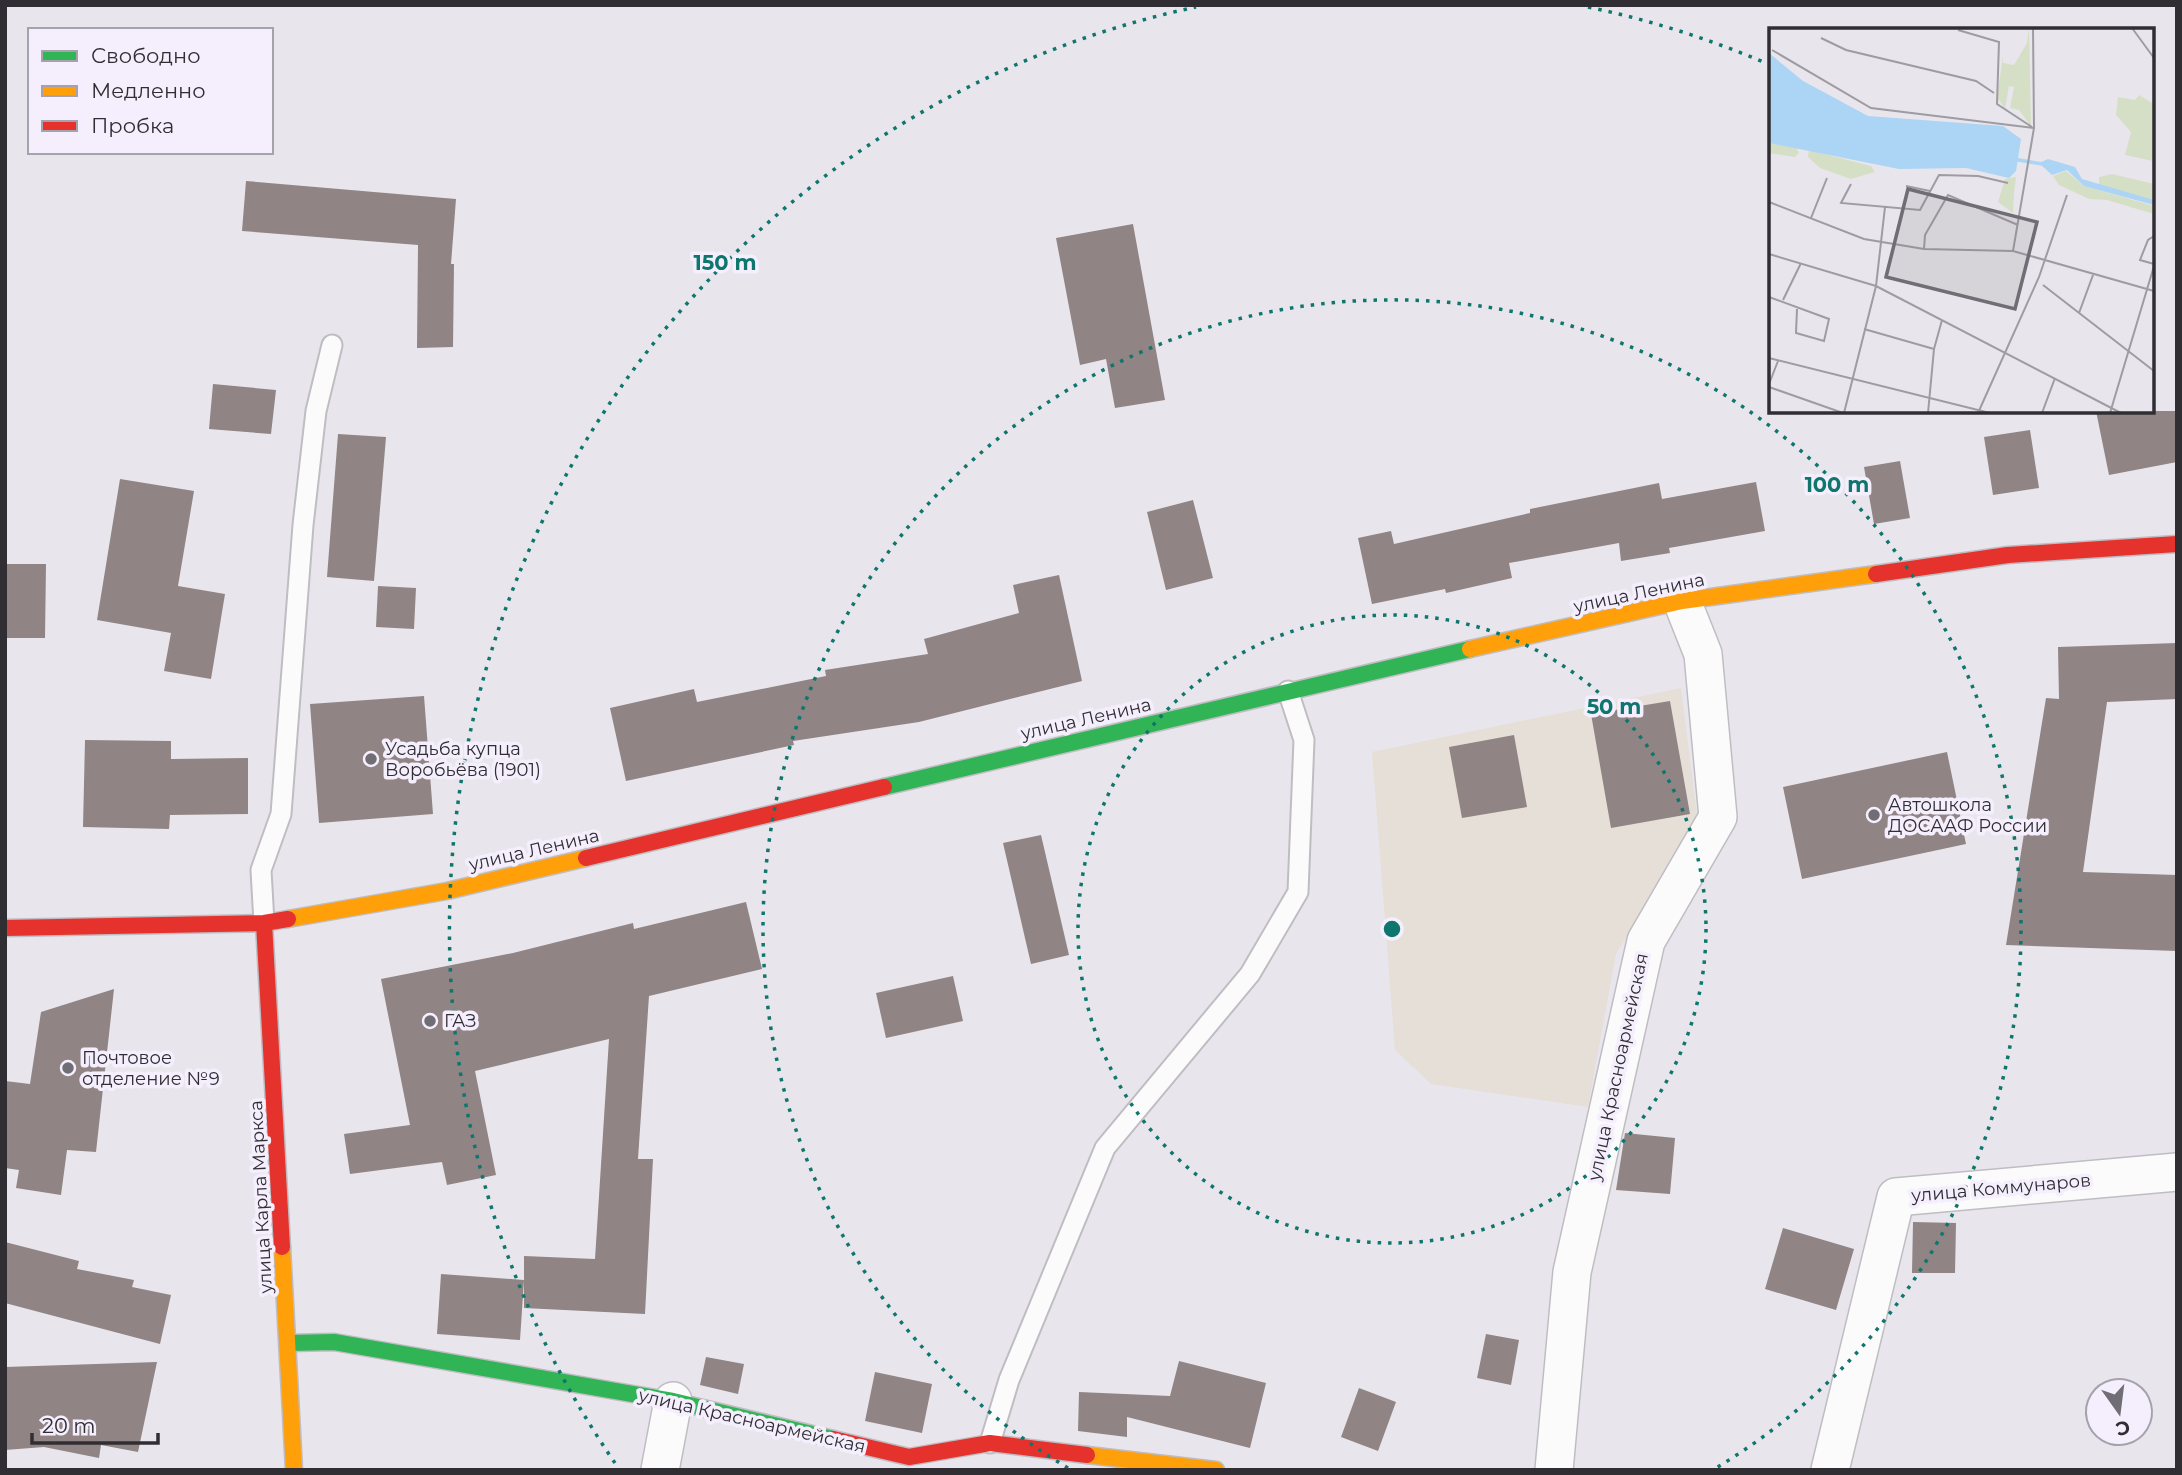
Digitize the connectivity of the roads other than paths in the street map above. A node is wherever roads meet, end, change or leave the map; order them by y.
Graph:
1 (332, 345) dead end
2 (2177, 544) edge
3 (1682, 601) junction
4 (1288, 691) junction
5 (264, 923) junction
6 (5, 929) edge
7 (2177, 1172) edge
8 (289, 1343) junction
9 (673, 1401) junction
10 (990, 1444) junction
11 (294, 1470) edge
12 (660, 1470) edge
13 (1216, 1470) edge
14 (1554, 1470) edge
15 (1830, 1470) edge

1 - 5 lane
2 - 3 main road, улица Ленина
3 - 4 main road, улица Ленина
3 - 14 street, улица Красноармейская
4 - 5 main road, улица Ленина
4 - 10 lane
5 - 6 main road, улица Ленина
5 - 8 main road, улица Карла Маркса
7 - 15 street, улица Коммунаров
8 - 9 main road, улица Красноармейская
8 - 11 main road, улица Карла Маркса
9 - 10 main road, улица Красноармейская
9 - 12 street
10 - 13 main road, улица Красноармейская

